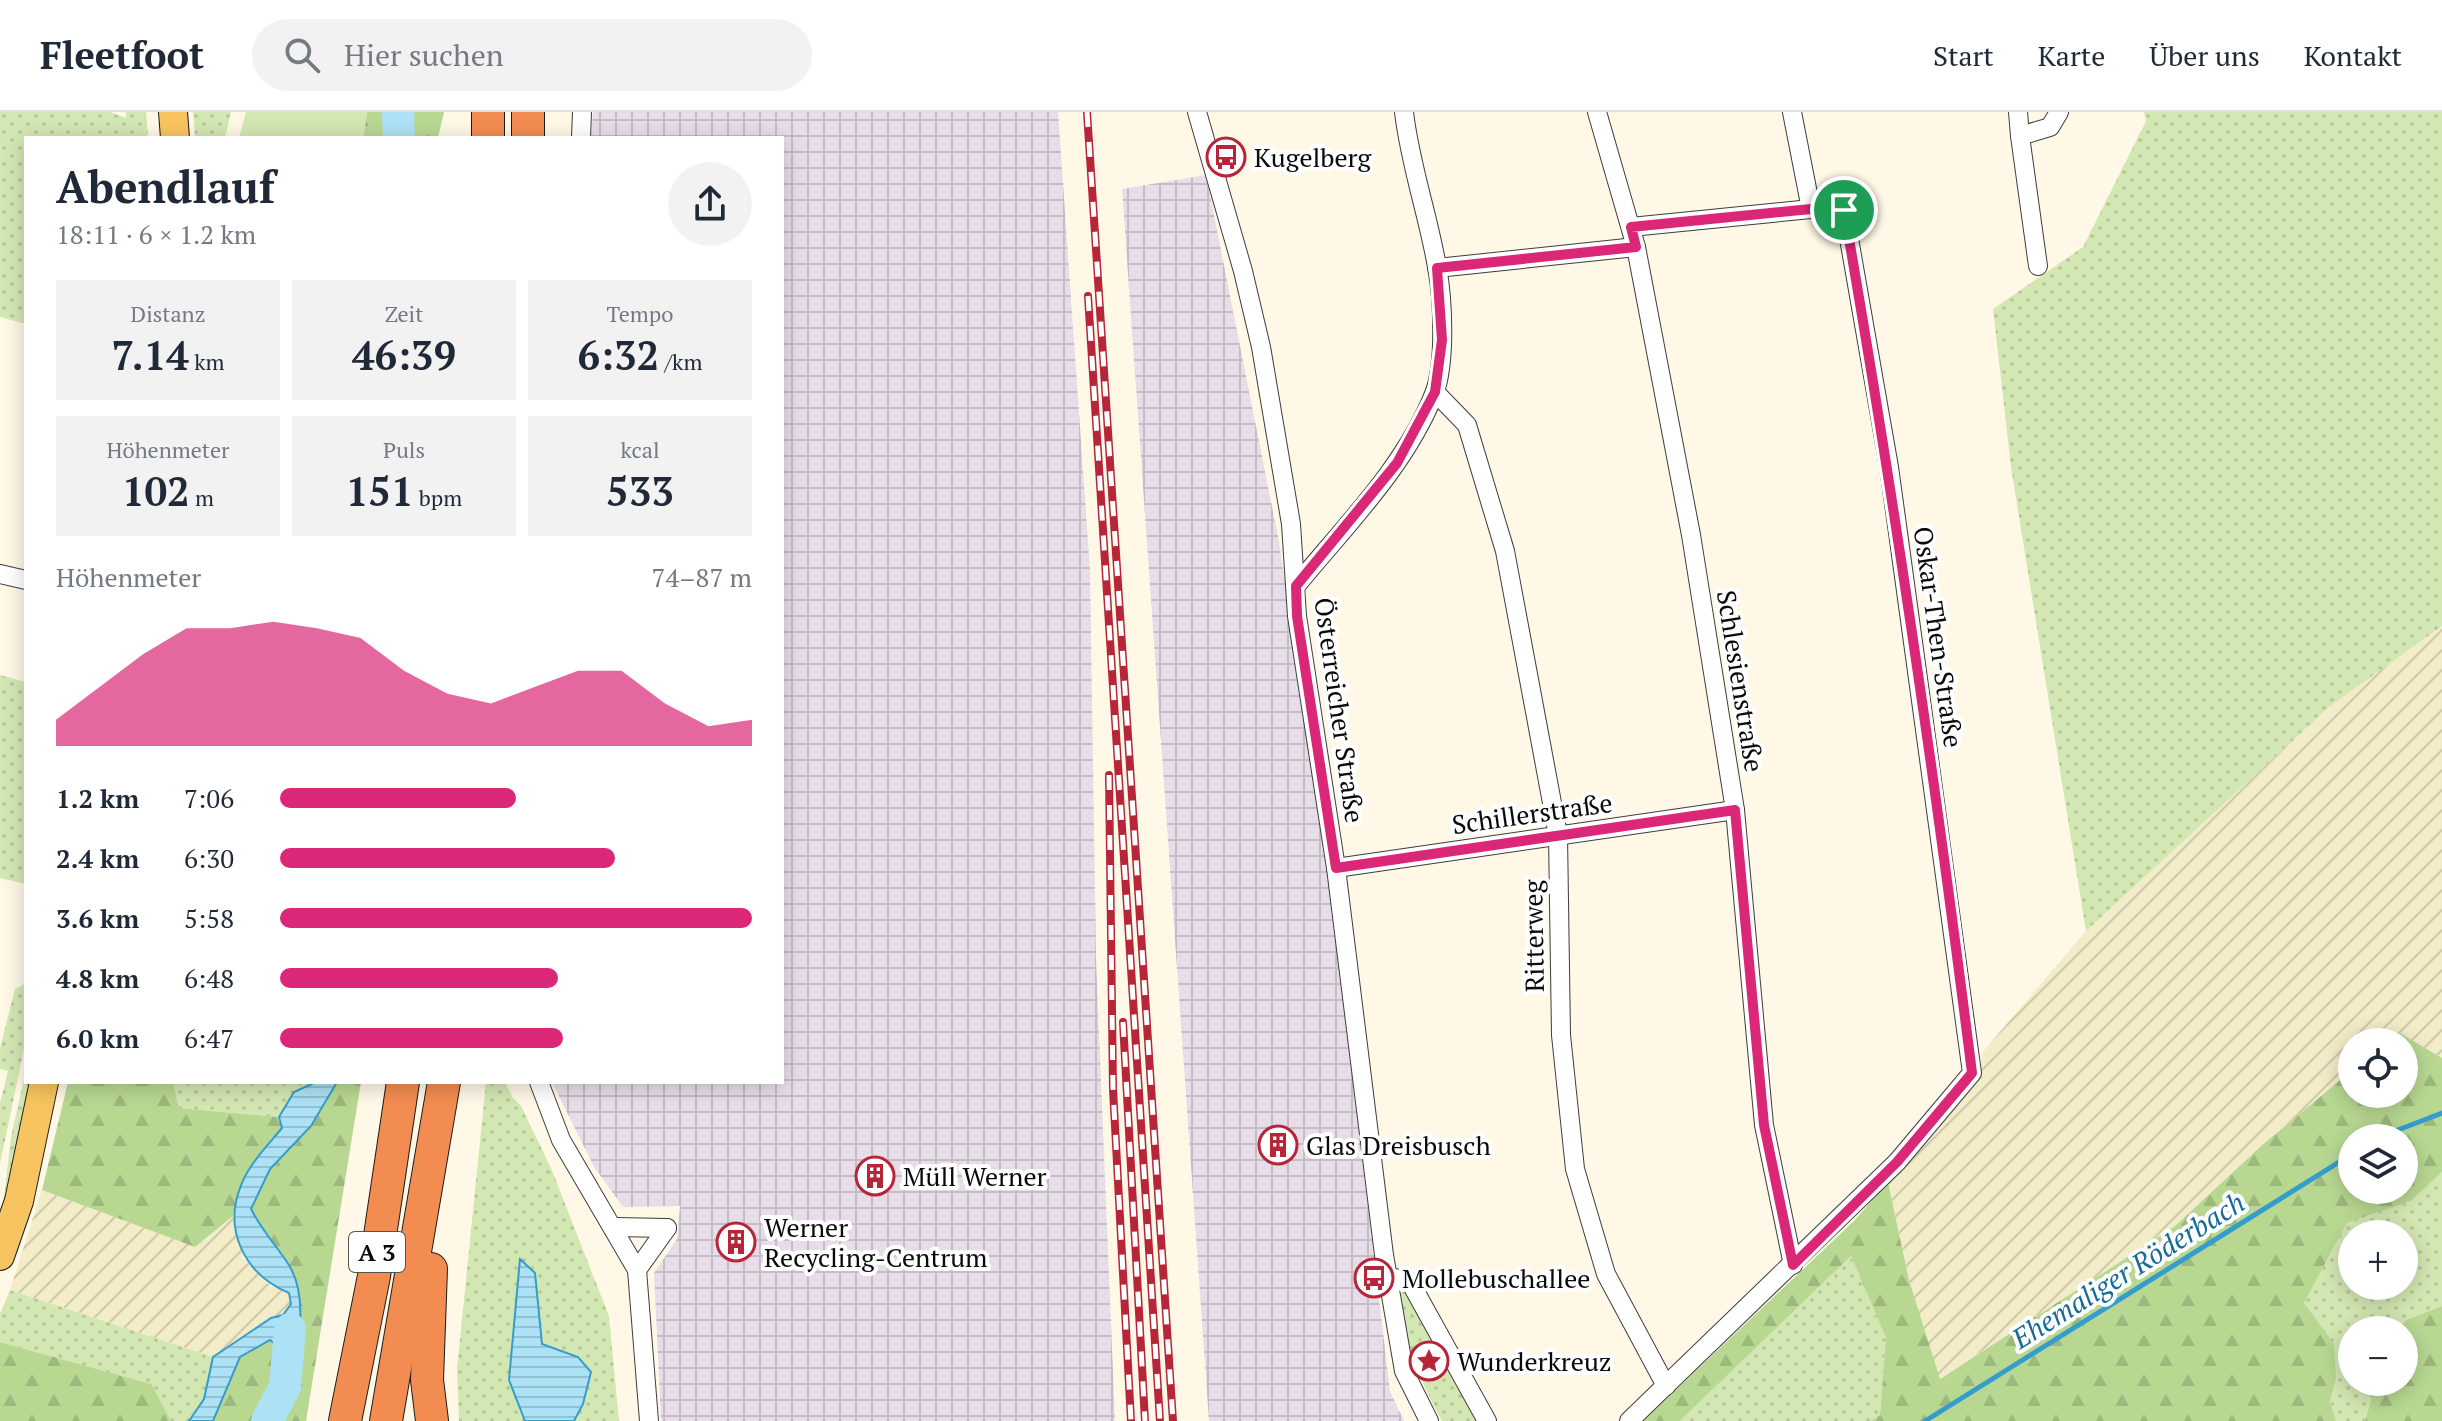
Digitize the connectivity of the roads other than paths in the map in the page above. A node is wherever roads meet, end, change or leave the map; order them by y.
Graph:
1 (173, 112) edge
2 (488, 112) edge
3 (528, 112) edge
4 (582, 112) edge
5 (1197, 112) edge
6 (1404, 112) edge
7 (1597, 112) edge
8 (1792, 112) edge
9 (2018, 112) edge
10 (2059, 112) edge
11 (175, 136) edge
12 (488, 136) edge
13 (528, 136) edge
14 (581, 136) edge
15 (2020, 136) junction
16 (1811, 209) junction
17 (1631, 227) junction
18 (1636, 247) junction
19 (2038, 266) dead end
20 (1437, 268) junction
21 (1435, 392) junction
22 (0, 574) edge
23 (24, 580) edge
24 (1296, 586) junction
25 (1735, 810) junction
26 (1558, 835) junction
27 (1336, 868) junction
28 (44, 1084) edge
29 (403, 1084) edge
30 (444, 1084) edge
31 (540, 1084) edge
32 (439, 1126) junction
33 (615, 1227) junction
34 (0, 1256) edge
35 (1793, 1265) junction
36 (637, 1270) junction
37 (1387, 1276) junction
38 (1666, 1386) junction
39 (345, 1421) edge
40 (386, 1421) edge
41 (432, 1421) edge
42 (649, 1421) edge
43 (1429, 1421) edge
44 (1487, 1421) edge
45 (1629, 1421) edge

1 - 11 main road
2 - 12 highway
3 - 13 highway
4 - 14 street
5 - 24 street, Österreicher Straße
6 - 20 street
7 - 17 street, Schlesienstraße
8 - 16 street
9 - 15 street
10 - 15 street
15 - 19 street
16 - 17 street
16 - 35 street, Oskar-Then-Straße
17 - 18 street, Schlesienstraße
18 - 20 street
18 - 25 street, Schlesienstraße
20 - 21 street
21 - 24 street
21 - 26 street, Ritterweg
22 - 23 street
24 - 27 street, Österreicher Straße
25 - 26 street, Schillerstraße
25 - 35 street, Schlesienstraße
26 - 27 street, Schillerstraße
26 - 38 street, Ritterweg
27 - 37 street, Österreicher Straße
28 - 34 main road
29 - 39 highway, A 3
30 - 32 highway, A 3
31 - 33 street
32 - 40 highway, A 3
32 - 41 highway
33 - 36 street
33 - 36 street
35 - 38 street
36 - 42 street
37 - 43 street, Österreicher Straße
37 - 44 street
38 - 45 street

